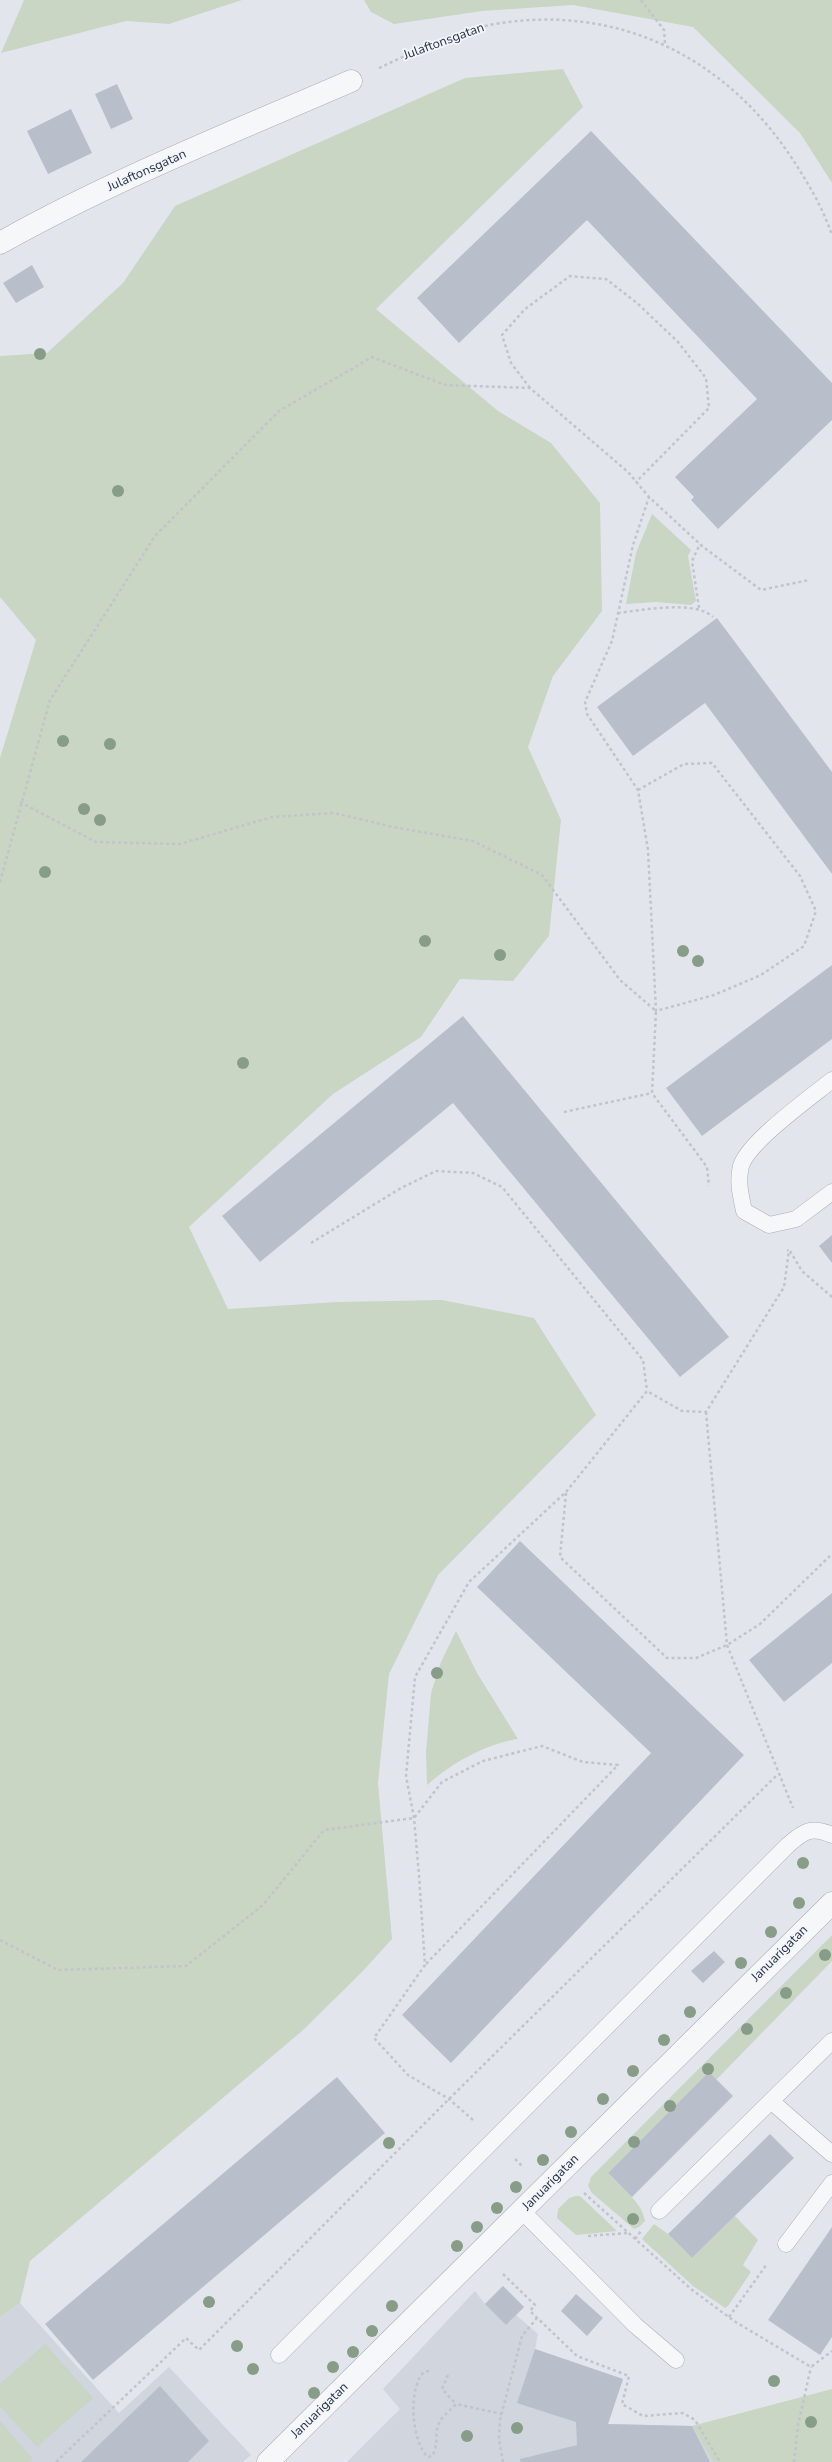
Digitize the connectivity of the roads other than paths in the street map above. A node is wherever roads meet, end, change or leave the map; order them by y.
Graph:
1 (351, 81) road end
2 (0, 243) edge
3 (832, 1080) edge
4 (832, 1192) edge
5 (832, 1835) edge
6 (832, 1903) edge
7 (832, 2041) edge
8 (771, 2101) junction
9 (832, 2154) edge
10 (832, 2183) edge
11 (659, 2211) dead end
12 (523, 2212) junction
13 (786, 2244) road end
14 (279, 2355) dead end
15 (676, 2360) dead end
16 (268, 2462) edge

1 - 2 street, Julaftonsgatan
3 - 4 lane
5 - 14 lane
6 - 12 street, Januarigatan
7 - 8 lane
8 - 9 lane
8 - 11 lane
10 - 13 lane
12 - 15 lane
12 - 16 street, Januarigatan

